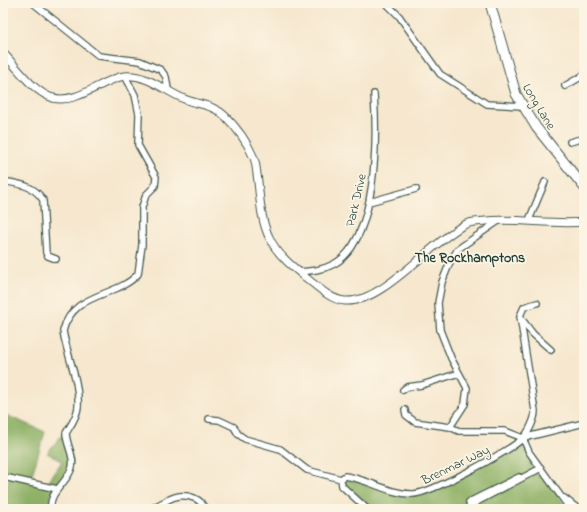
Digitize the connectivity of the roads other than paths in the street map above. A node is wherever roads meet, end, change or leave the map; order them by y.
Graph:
1 (33, 3) edge
2 (386, 3) edge
3 (490, 3) edge
4 (3, 53) edge
5 (584, 75) edge
6 (125, 76) junction
7 (565, 86) dead end
8 (168, 89) junction
9 (374, 94) dead end
10 (523, 106) junction
11 (584, 138) edge
12 (570, 142) dead end
13 (3, 181) edge
14 (545, 182) dead end
15 (584, 187) edge
16 (416, 189) dead end
17 (369, 202) junction
18 (501, 220) junction
19 (529, 220) junction
20 (584, 222) edge
21 (56, 259) dead end
22 (299, 272) junction
23 (537, 303) dead end
24 (520, 316) junction
25 (551, 350) dead end
26 (459, 373) junction
27 (402, 390) dead end
28 (405, 410) dead end
29 (209, 419) dead end
30 (584, 423) edge
31 (450, 427) junction
32 (523, 438) junction
33 (541, 468) junction
34 (4, 477) edge
35 (341, 479) junction
36 (57, 489) junction
37 (562, 497) junction
38 (469, 504) dead end
39 (51, 509) edge
40 (150, 509) edge
41 (204, 509) edge
42 (367, 509) edge
43 (570, 509) edge
44 (578, 509) edge

1 - 8 street
2 - 10 street
3 - 10 main road, Long Lane
4 - 6 street
5 - 7 street
6 - 8 street
6 - 36 street
8 - 22 street
9 - 17 street, Park Drive
10 - 15 main road, Long Lane
11 - 12 street
13 - 21 street
14 - 19 street
16 - 17 street
17 - 22 street, Park Drive
18 - 19 street
18 - 22 street
18 - 26 street
19 - 20 street
23 - 24 street
24 - 25 street
24 - 32 street
26 - 27 street
26 - 31 street
28 - 31 street
29 - 35 street, Brenmar Way
30 - 32 street
31 - 32 street
32 - 33 street
32 - 35 street, Brenmar Way
33 - 37 street
33 - 38 street
34 - 36 street
35 - 42 street
36 - 39 street
37 - 43 street
37 - 44 street
40 - 41 street

